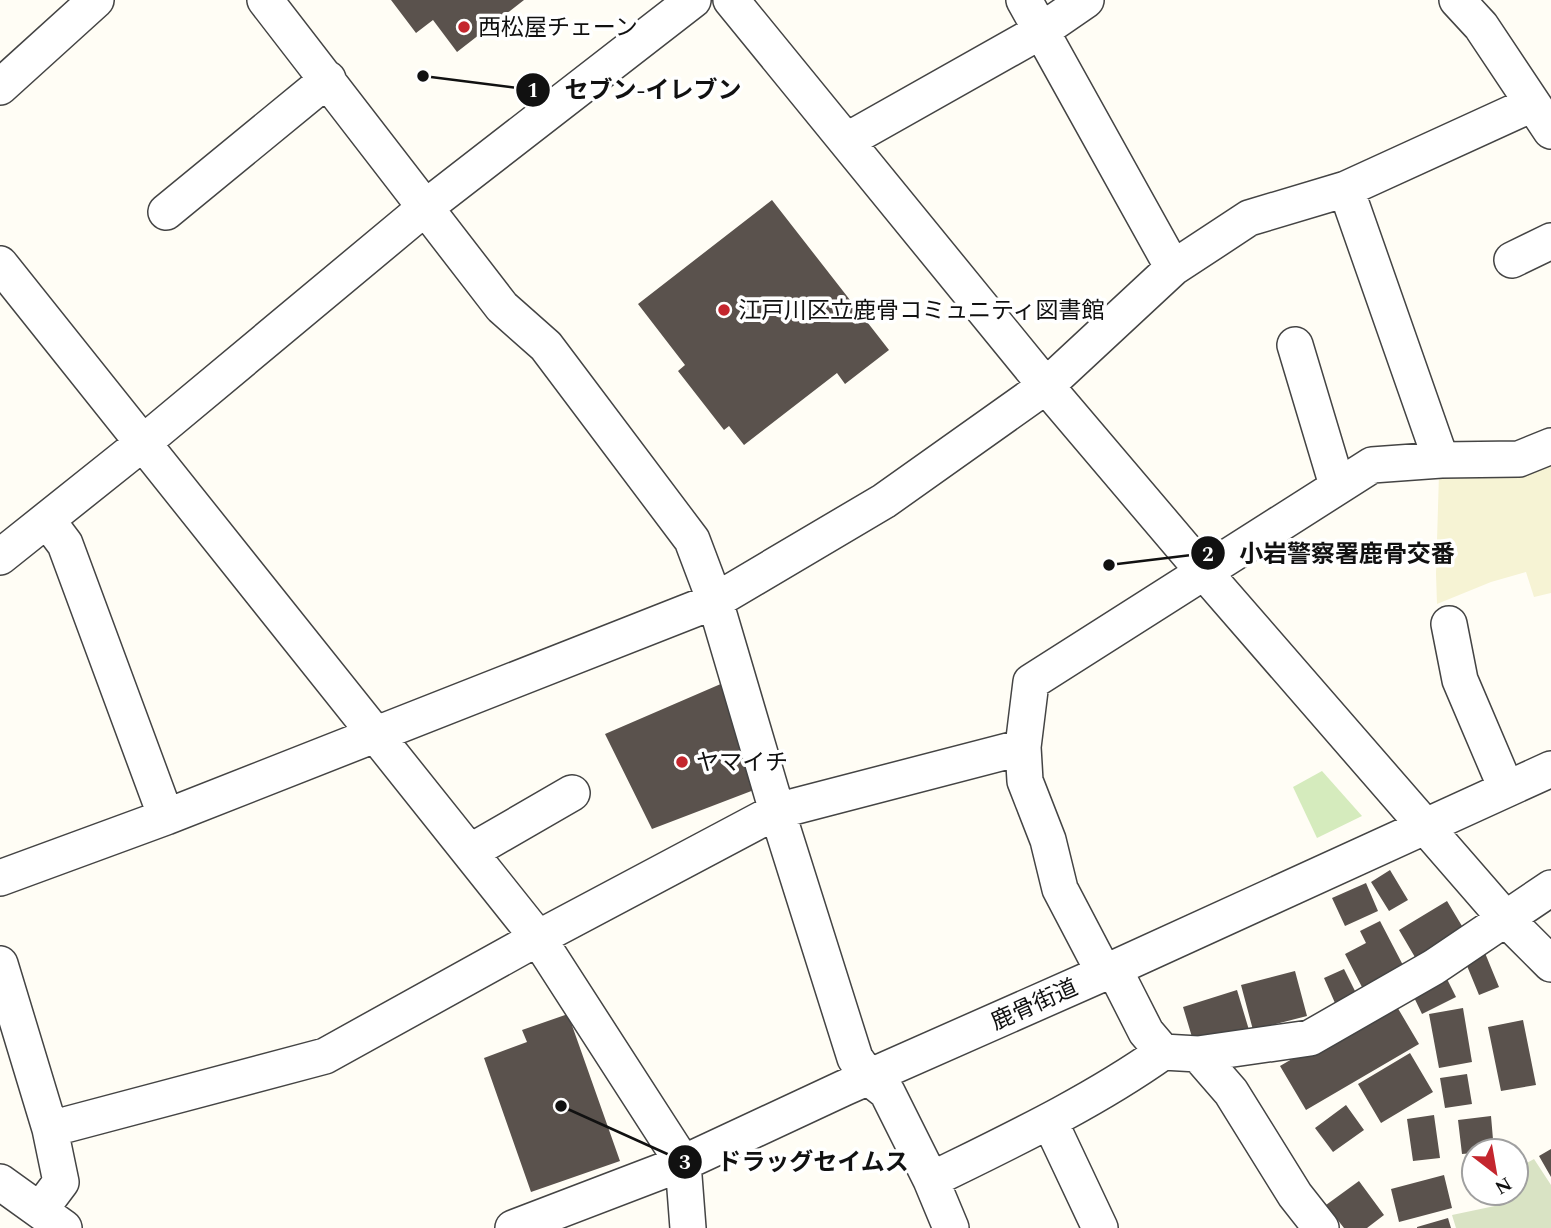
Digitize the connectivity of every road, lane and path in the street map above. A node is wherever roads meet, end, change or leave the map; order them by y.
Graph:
1 (96, 0) edge
2 (265, 0) edge
3 (693, 0) edge
4 (731, 0) edge
5 (1024, 0) edge
6 (1086, 0) edge
7 (1457, 0) edge
8 (1041, 31) junction
9 (328, 79) junction
10 (0, 87) edge
11 (1541, 118) edge
12 (846, 141) junction
13 (1346, 189) junction
14 (426, 207) junction
15 (166, 212) dead end
16 (1551, 241) edge
17 (1512, 260) dead end
18 (0, 264) edge
19 (1173, 268) junction
20 (1295, 345) dead end
21 (1046, 386) junction
22 (144, 442) junction
23 (1551, 446) edge
24 (1441, 460) junction
25 (1337, 485) junction
26 (47, 520) junction
27 (0, 558) edge
28 (1204, 572) junction
29 (715, 601) junction
30 (1449, 624) dead end
31 (376, 734) junction
32 (1023, 747) junction
33 (1551, 769) edge
34 (1506, 788) junction
35 (572, 793) dead end
36 (777, 811) junction
37 (166, 817) junction
38 (1425, 827) junction
39 (470, 852) junction
40 (0, 878) edge
41 (1551, 888) edge
42 (1504, 917) junction
43 (538, 938) junction
44 (0, 964) edge
45 (1551, 964) edge
46 (1109, 971) junction
47 (1163, 1052) junction
48 (1198, 1054) junction
49 (868, 1077) junction
50 (1050, 1122) junction
51 (50, 1129) junction
52 (684, 1163) junction
53 (931, 1180) junction
54 (0, 1182) edge
55 (52, 1219) edge
56 (513, 1228) edge
57 (688, 1228) edge
58 (951, 1228) edge
59 (1100, 1228) edge
60 (1321, 1228) edge

1 - 10 street
2 - 9 street
3 - 14 street
4 - 12 street
5 - 8 street
6 - 8 street
7 - 11 street
8 - 12 street
8 - 19 street
9 - 14 street
9 - 15 street
11 - 13 street
12 - 21 street
13 - 19 street
13 - 24 street
14 - 22 street
14 - 29 street
16 - 17 street
18 - 22 street
19 - 21 street
20 - 25 street
21 - 28 street
21 - 29 street
22 - 26 street
22 - 31 street
23 - 24 street
24 - 25 street
25 - 28 street
26 - 27 street
26 - 37 street
28 - 32 street
28 - 38 street
29 - 31 street
29 - 36 street
30 - 34 street
31 - 37 street
31 - 39 street
32 - 36 street
32 - 46 street
33 - 34 street, 鹿骨街道
34 - 38 street, 鹿骨街道
35 - 39 street
36 - 43 street
36 - 49 street
37 - 40 street
38 - 42 street
38 - 46 street, 鹿骨街道
39 - 43 street
41 - 42 street
42 - 45 street
42 - 48 street
43 - 51 street
43 - 52 street
44 - 51 street
46 - 47 street
46 - 49 street, 鹿骨街道
47 - 48 street
47 - 50 street
48 - 60 street
49 - 52 street, 鹿骨街道
49 - 53 street
50 - 53 street
50 - 59 street
51 - 55 street
52 - 56 street, 鹿骨街道
52 - 57 street
53 - 58 street
54 - 55 street

